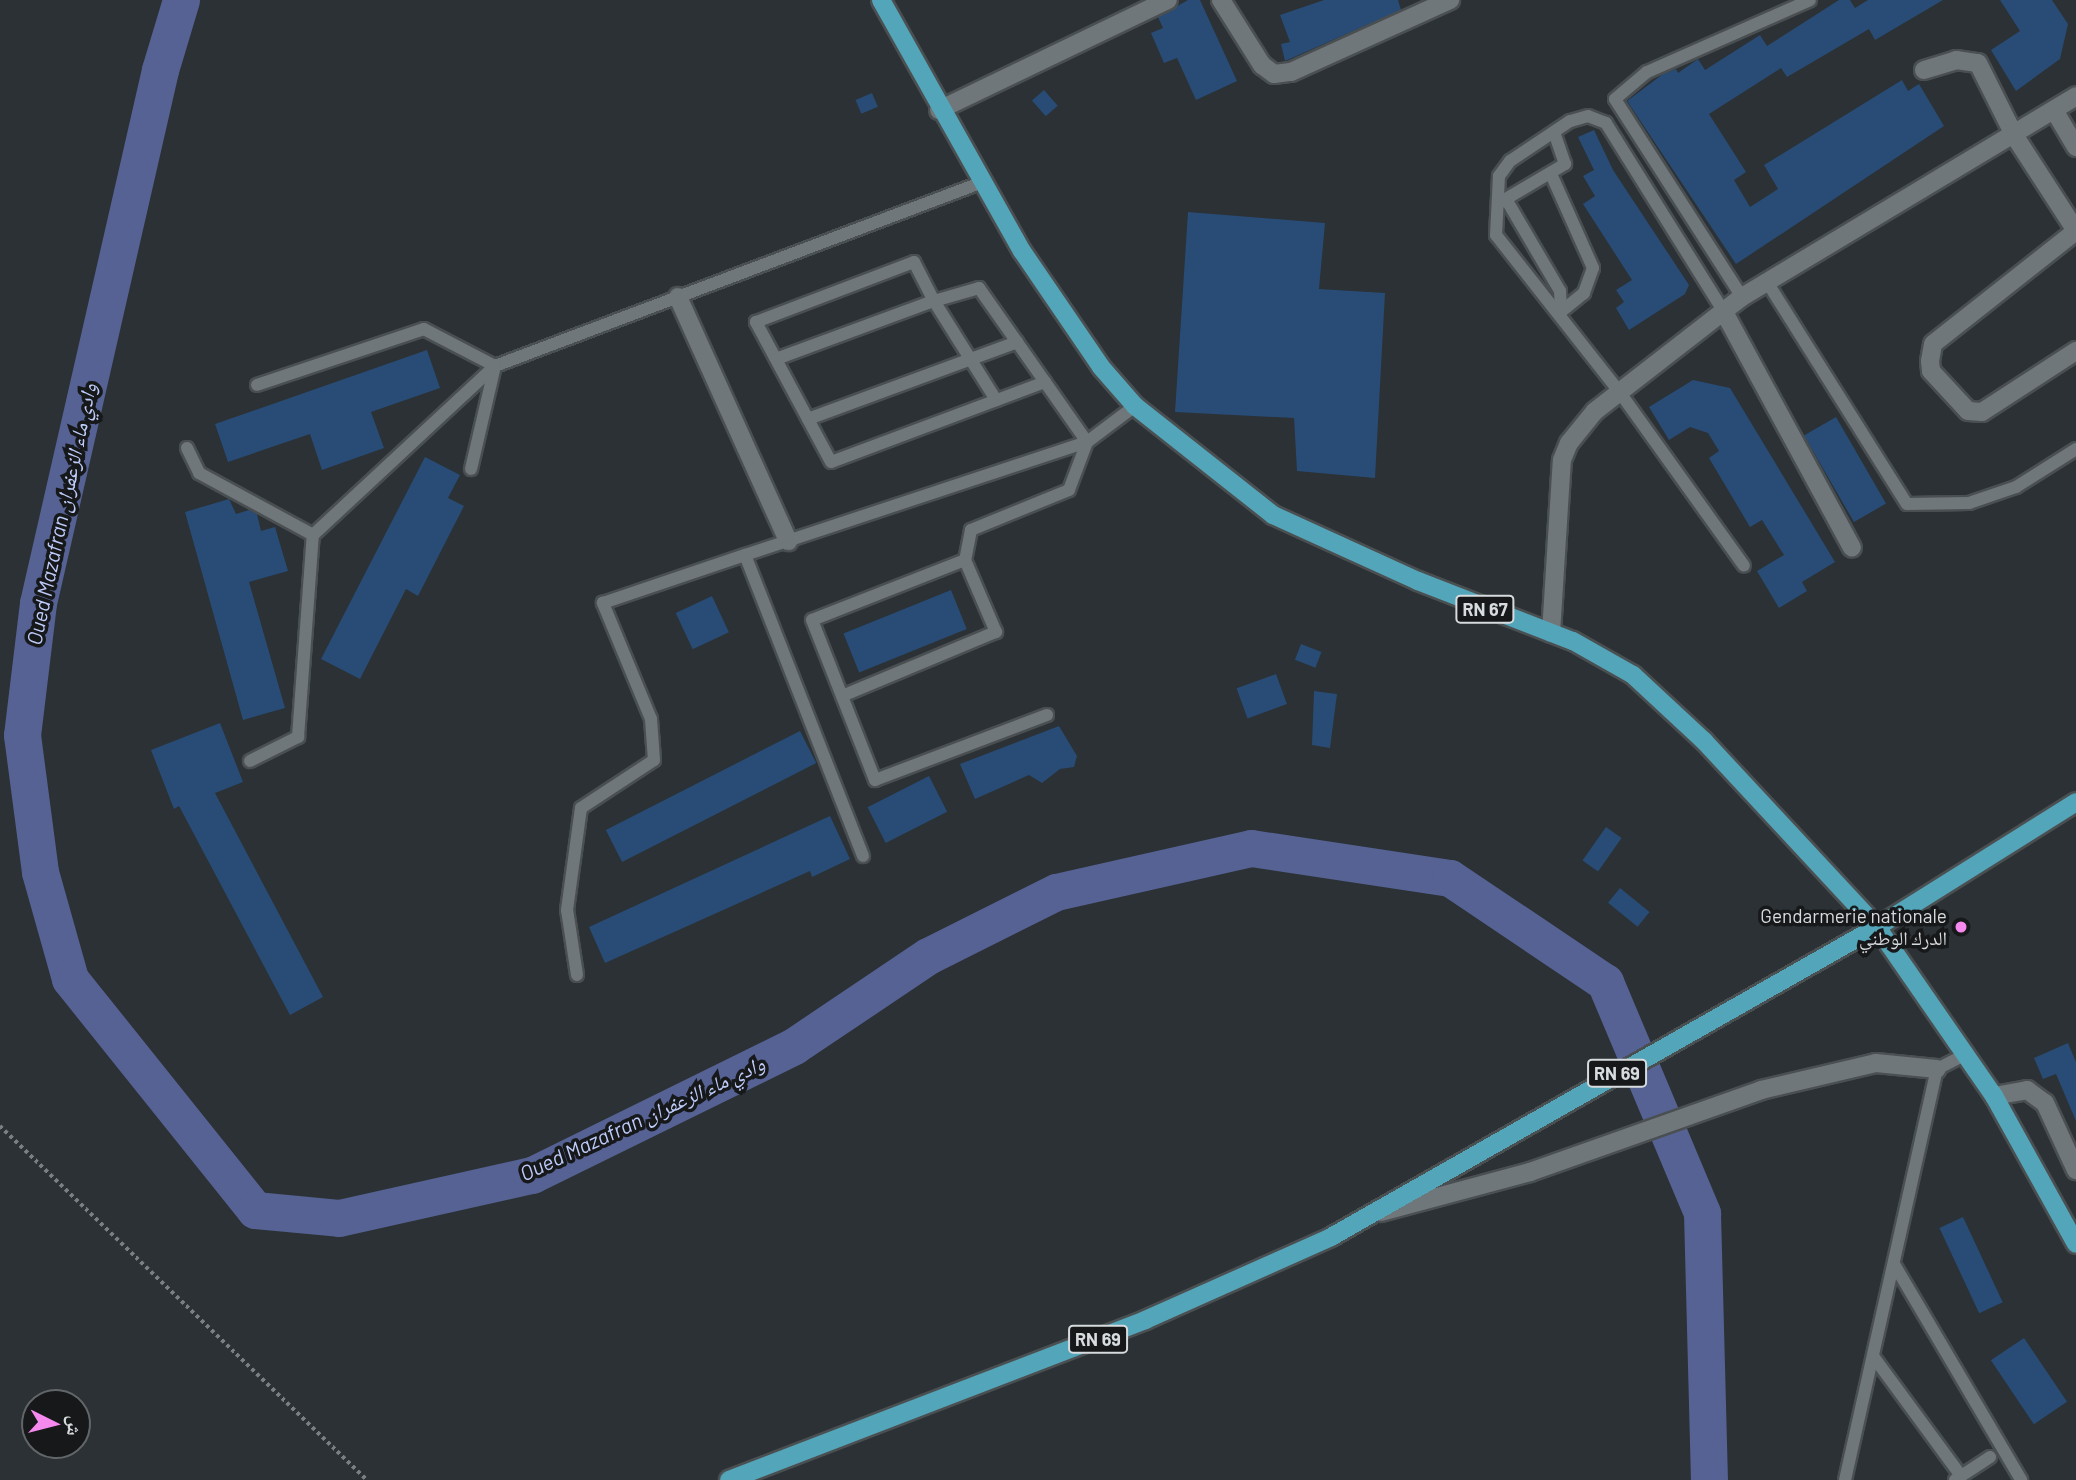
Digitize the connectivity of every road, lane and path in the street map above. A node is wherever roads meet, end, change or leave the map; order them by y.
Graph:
1 (881, 0) edge
2 (1168, 0) edge
3 (1221, 0) edge
4 (1450, 0) edge
5 (1810, 0) edge
6 (1924, 70) dead end
7 (2076, 96) edge
8 (939, 110) junction
9 (2054, 110) junction
10 (1554, 132) junction
11 (2014, 135) junction
12 (2076, 147) edge
13 (1552, 174) junction
14 (980, 183) junction
15 (1501, 202) junction
16 (2076, 231) edge
17 (1767, 282) junction
18 (678, 297) junction
19 (1742, 297) junction
20 (934, 301) junction
21 (1724, 312) junction
22 (1561, 313) junction
23 (1017, 342) junction
24 (2076, 351) edge
25 (776, 359) junction
26 (971, 359) junction
27 (495, 366) junction
28 (1045, 382) junction
29 (257, 385) dead end
30 (1621, 394) junction
31 (996, 400) junction
32 (1135, 406) junction
33 (808, 419) junction
34 (1087, 442) junction
35 (187, 448) dead end
36 (2076, 449) edge
37 (471, 469) dead end
38 (313, 535) junction
39 (788, 541) junction
40 (1852, 548) dead end
41 (745, 555) junction
42 (965, 560) junction
43 (1744, 566) dead end
44 (1551, 633) junction
45 (842, 696) junction
46 (1047, 715) dead end
47 (250, 761) dead end
48 (2076, 802) edge
49 (863, 856) dead end
50 (1877, 927) junction
51 (577, 975) dead end
52 (1965, 1055) junction
53 (1937, 1069) junction
54 (1994, 1097) junction
55 (0, 1126) edge
56 (2076, 1170) edge
57 (1368, 1216) junction
58 (2076, 1244) edge
59 (1894, 1264) junction
60 (1873, 1356) junction
61 (1990, 1457) dead end
62 (1958, 1478) edge
63 (367, 1480) edge
64 (729, 1480) edge
65 (1846, 1480) edge
66 (2021, 1480) edge

1 - 8 main road, RN 67
2 - 8 street
3 - 4 street
5 - 19 lane
6 - 11 street
7 - 9 street
8 - 14 main road, RN 67
9 - 11 street
9 - 12 street
10 - 13 lane
10 - 15 lane
10 - 21 lane
11 - 16 street
11 - 17 street
13 - 15 lane
13 - 22 lane
14 - 18 lane
14 - 32 main road, RN 67
15 - 22 lane
15 - 22 lane
16 - 24 street
17 - 19 street
17 - 36 lane
18 - 27 lane
18 - 39 street
19 - 21 street
20 - 23 lane
20 - 25 lane
20 - 25 lane
20 - 26 lane
21 - 30 street
21 - 40 street
22 - 30 lane
23 - 26 lane
23 - 28 lane
25 - 33 lane
26 - 31 lane
26 - 33 lane
27 - 29 lane
27 - 37 lane
27 - 38 lane
28 - 31 lane
28 - 34 lane
30 - 43 lane
30 - 44 street
31 - 33 lane
32 - 34 lane
32 - 44 main road, RN 67
34 - 39 lane
34 - 42 lane
35 - 38 lane
38 - 47 lane
39 - 41 lane
41 - 49 lane
41 - 51 lane
42 - 45 lane
42 - 45 lane
44 - 50 main road, RN 67
45 - 46 lane
48 - 50 main road, RN 69
50 - 52 main road, RN 67
50 - 57 main road, RN 69
52 - 53 lane
52 - 54 main road, RN 67
53 - 57 street
53 - 59 lane
54 - 56 street
54 - 58 main road, RN 67
55 - 63 path
57 - 64 main road, RN 69
59 - 60 lane
59 - 66 lane
60 - 62 lane
60 - 65 lane
61 - 62 lane

